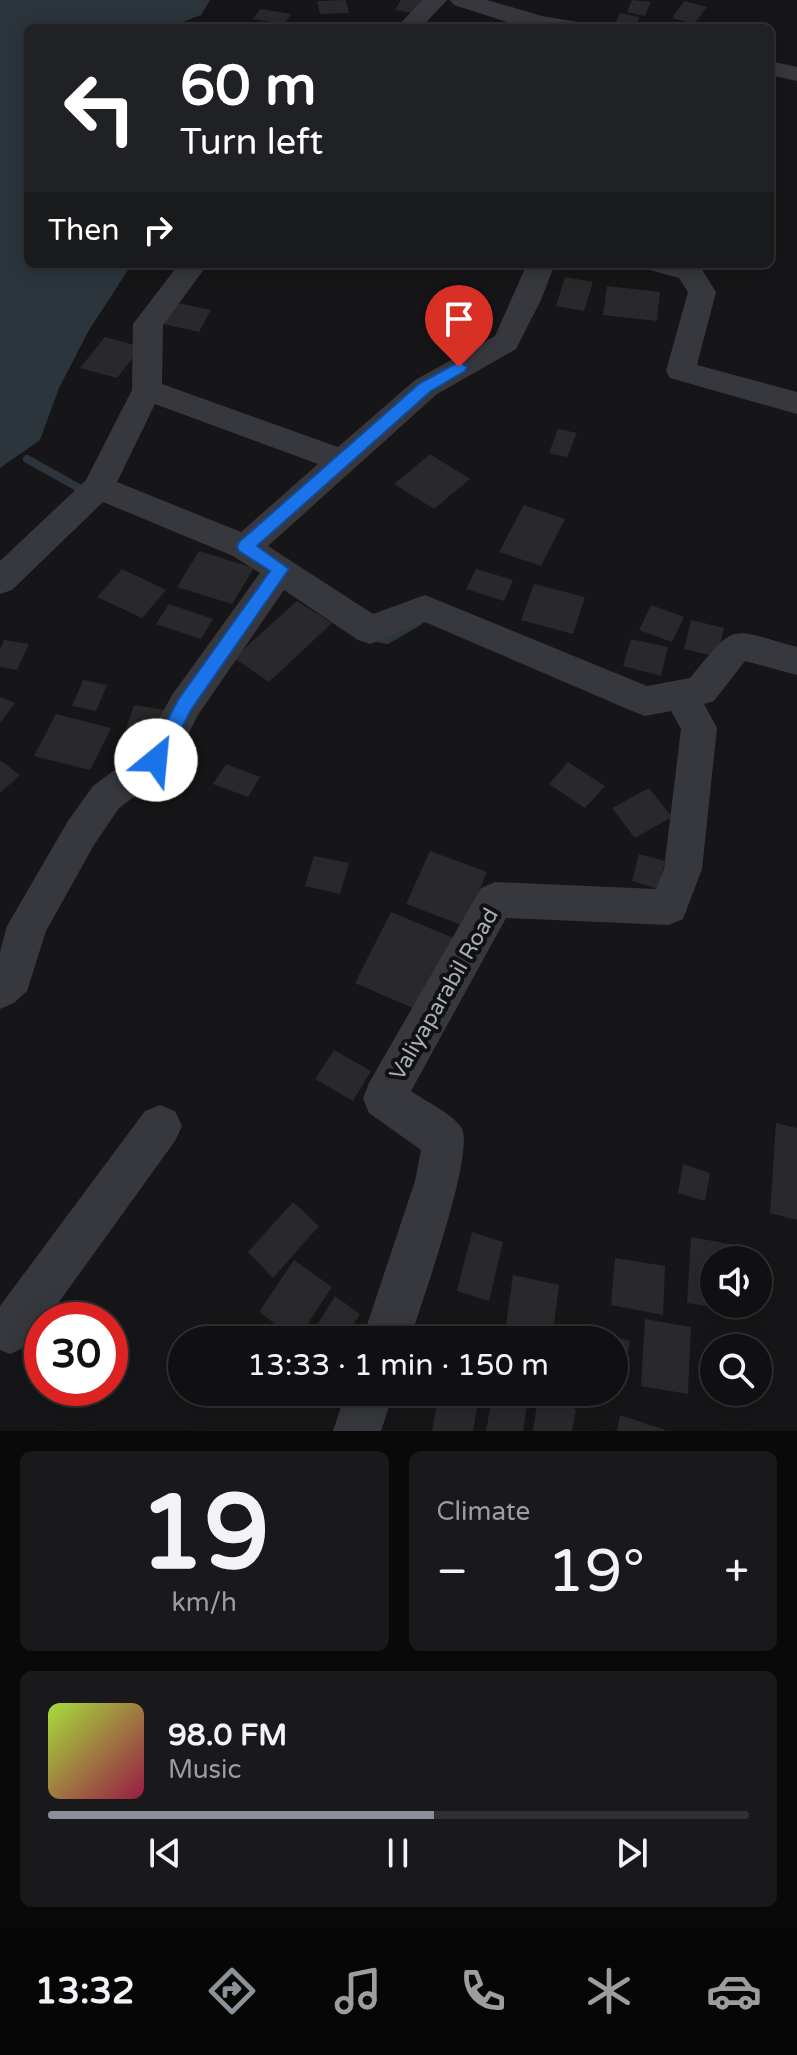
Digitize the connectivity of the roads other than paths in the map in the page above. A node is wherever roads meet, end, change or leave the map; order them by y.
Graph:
1 (435, 0) edge
2 (462, 0) edge
3 (412, 24) edge
4 (536, 24) edge
5 (774, 69) edge
6 (797, 74) edge
7 (191, 268) edge
8 (532, 268) edge
9 (677, 268) edge
10 (147, 390) junction
11 (797, 403) edge
12 (342, 461) junction
13 (98, 487) junction
14 (245, 547) junction
15 (281, 569) junction
16 (0, 581) edge
17 (797, 661) edge
18 (681, 695) junction
19 (0, 990) edge
20 (160, 1126) dead end
21 (390, 1326) edge
22 (3, 1333) edge
23 (365, 1406) edge
24 (357, 1431) edge

1 - 3 street
2 - 4 street
5 - 6 street
7 - 10 street
8 - 12 street
9 - 11 street
10 - 12 street
10 - 13 street
12 - 14 street
13 - 14 street
13 - 16 street
14 - 15 street
15 - 18 street
15 - 19 street
17 - 18 street
18 - 21 street, Valiyaparabil Road
20 - 22 street
23 - 24 street

